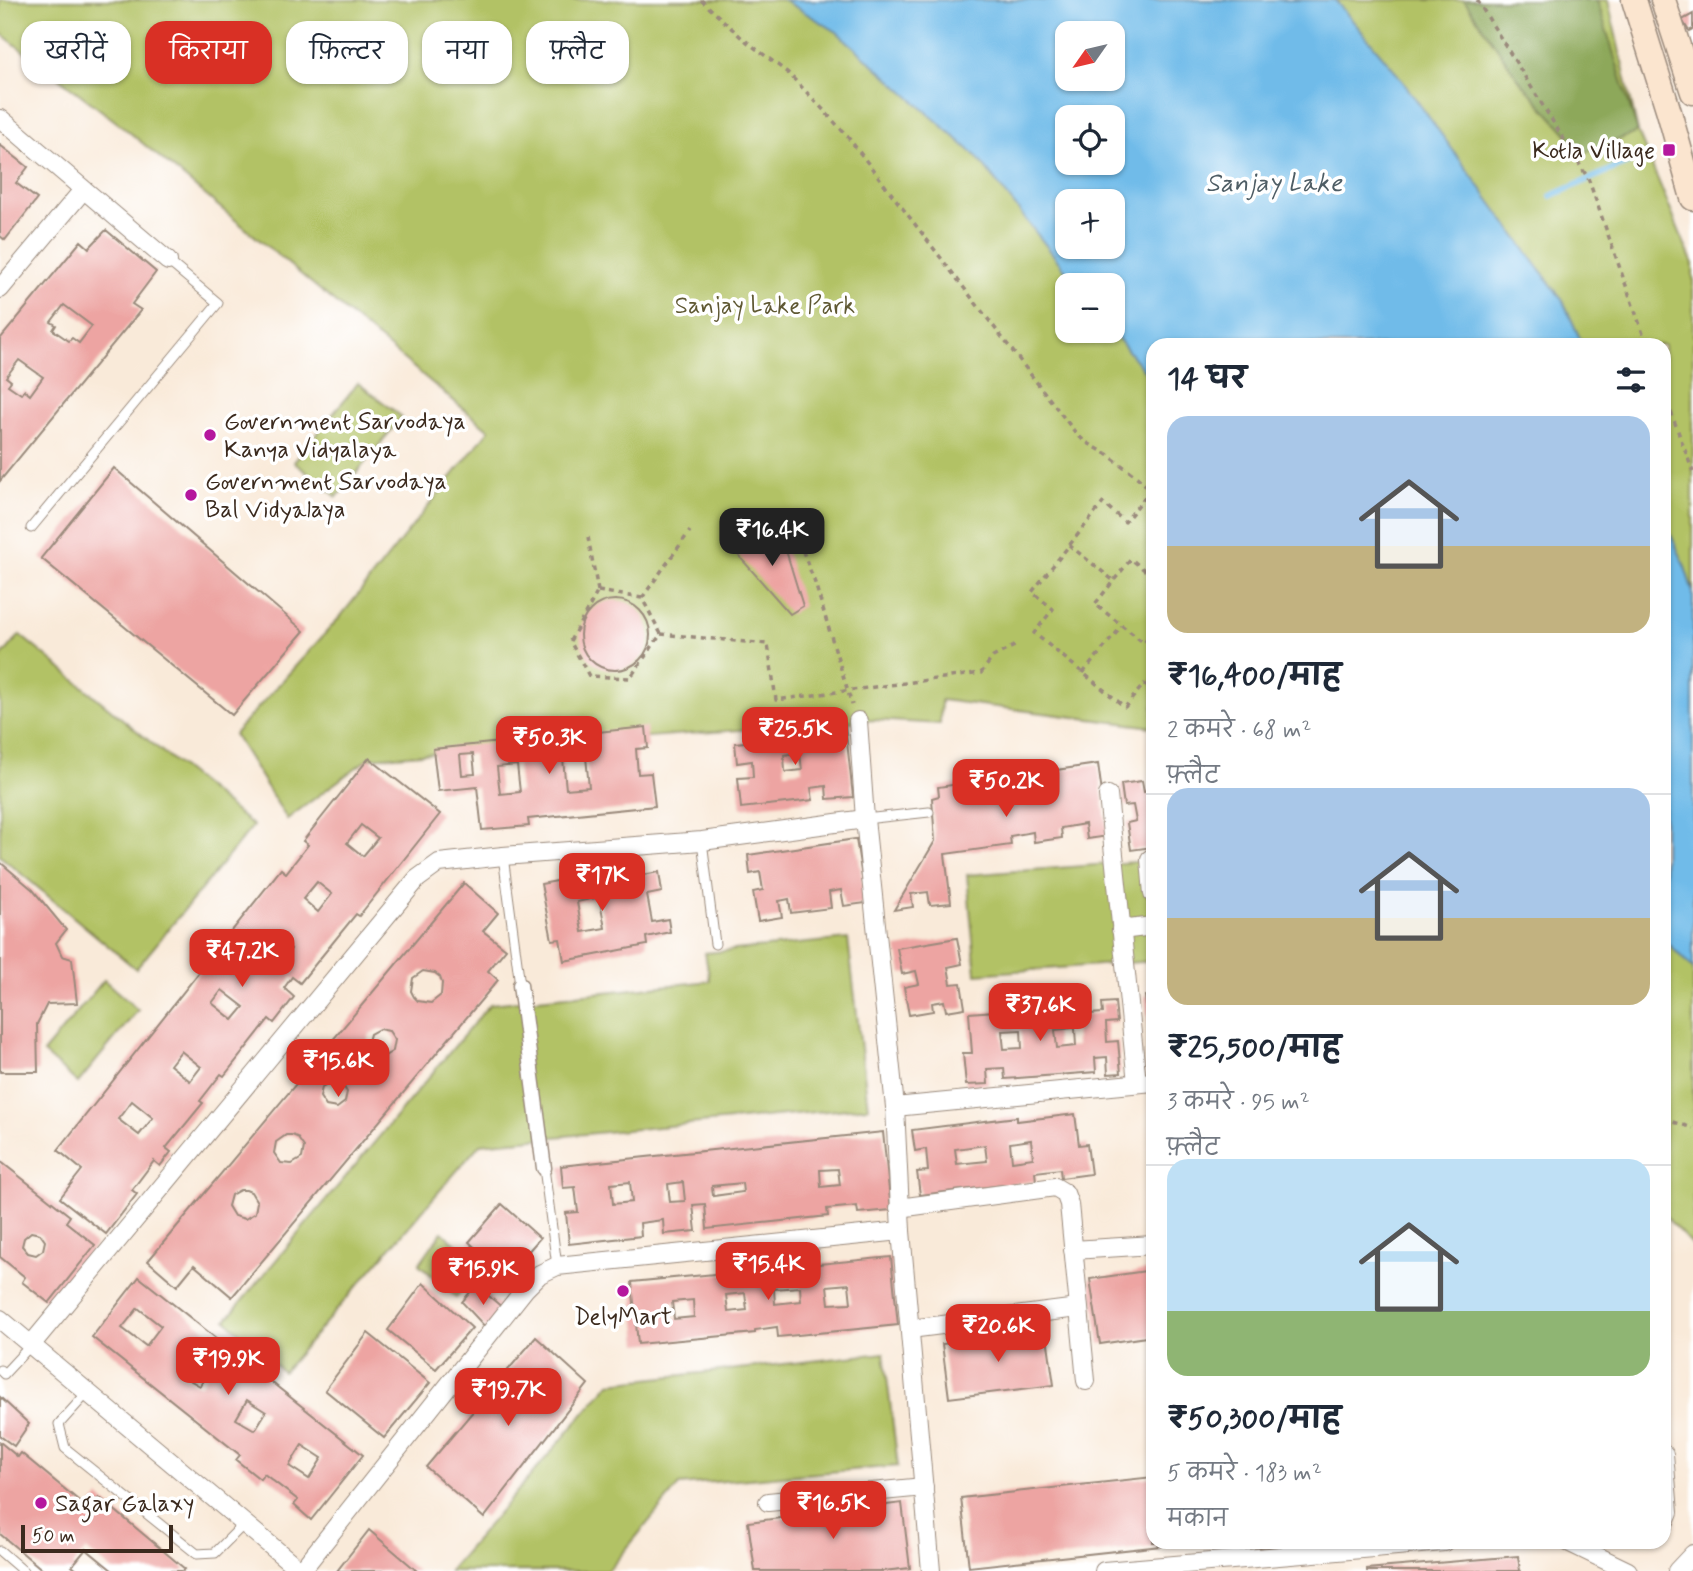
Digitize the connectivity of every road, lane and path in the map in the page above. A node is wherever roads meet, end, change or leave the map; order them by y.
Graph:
1 (701, 0) edge
2 (1477, 0) edge
3 (1633, 0) edge
4 (1663, 0) edge
5 (1693, 92) edge
6 (1, 119) edge
7 (1686, 144) edge
8 (83, 190) junction
9 (1693, 198) edge
10 (168, 261) joint
11 (0, 289) edge
12 (1645, 338) edge
13 (1671, 412) edge
14 (1693, 472) edge
15 (1146, 485) edge
16 (1146, 500) edge
17 (792, 523) dead end
18 (30, 528) dead end
19 (690, 531) dead end
20 (588, 537) dead end
21 (1069, 545) junction
22 (1146, 571) edge
23 (1114, 581) junction
24 (598, 591) junction
25 (642, 597) junction
26 (1122, 626) junction
27 (661, 634) junction
28 (1146, 640) edge
29 (1018, 644) dead end
30 (1083, 673) junction
31 (1146, 686) edge
32 (848, 691) junction
33 (858, 721) dead end
34 (1108, 794) dead end
35 (929, 812) dead end
36 (866, 820) junction
37 (702, 841) junction
38 (503, 856) junction
39 (1146, 927) edge
40 (1121, 930) junction
41 (715, 944) dead end
42 (520, 985) joint
43 (1145, 1083) edge
44 (895, 1107) junction
45 (1671, 1121) edge
46 (1693, 1128) edge
47 (544, 1168) joint
48 (899, 1208) junction
49 (901, 1231) junction
50 (1146, 1245) edge
51 (1073, 1250) junction
52 (557, 1266) junction
53 (1078, 1308) junction
54 (0, 1319) edge
55 (910, 1329) junction
56 (31, 1345) junction
57 (0, 1370) edge
58 (1086, 1381) dead end
59 (88, 1392) junction
60 (924, 1487) junction
61 (768, 1502) dead end
62 (245, 1524) junction
63 (1351, 1549) edge
64 (1582, 1549) edge
65 (0, 1551) edge
66 (1693, 1554) edge
67 (23, 1571) edge
68 (301, 1571) edge
69 (931, 1571) edge
70 (1104, 1571) edge
71 (1628, 1571) edge
72 (1677, 1571) edge

1 - 15 path
2 - 12 path
3 - 7 main road
4 - 5 main road
6 - 8 street
7 - 9 main road
8 - 10 street
8 - 11 street
10 - 18 lane
13 - 14 path
16 - 21 path
17 - 32 path
19 - 25 path
20 - 24 path
21 - 23 path
21 - 30 path
22 - 23 path
23 - 26 path
24 - 25 path
24 - 27 path
25 - 27 path
26 - 28 path
26 - 30 path
27 - 32 path
29 - 32 path
30 - 31 path
33 - 36 street
34 - 40 street
35 - 36 lane
36 - 37 street
36 - 44 street
37 - 38 street
37 - 41 lane
38 - 42 lane
38 - 56 street
39 - 40 street
40 - 43 street
42 - 47 street
43 - 44 street
44 - 48 street
45 - 46 path
47 - 52 lane
48 - 49 street
48 - 51 street
49 - 52 street
49 - 55 street
50 - 51 street
51 - 53 street
52 - 68 street
53 - 55 street
53 - 58 street
54 - 56 street
55 - 60 street
56 - 57 lane
56 - 59 street
59 - 62 street
59 - 62 lane
60 - 61 street
60 - 69 street
62 - 68 street
63 - 70 street
64 - 71 street
65 - 67 lane
66 - 72 street

